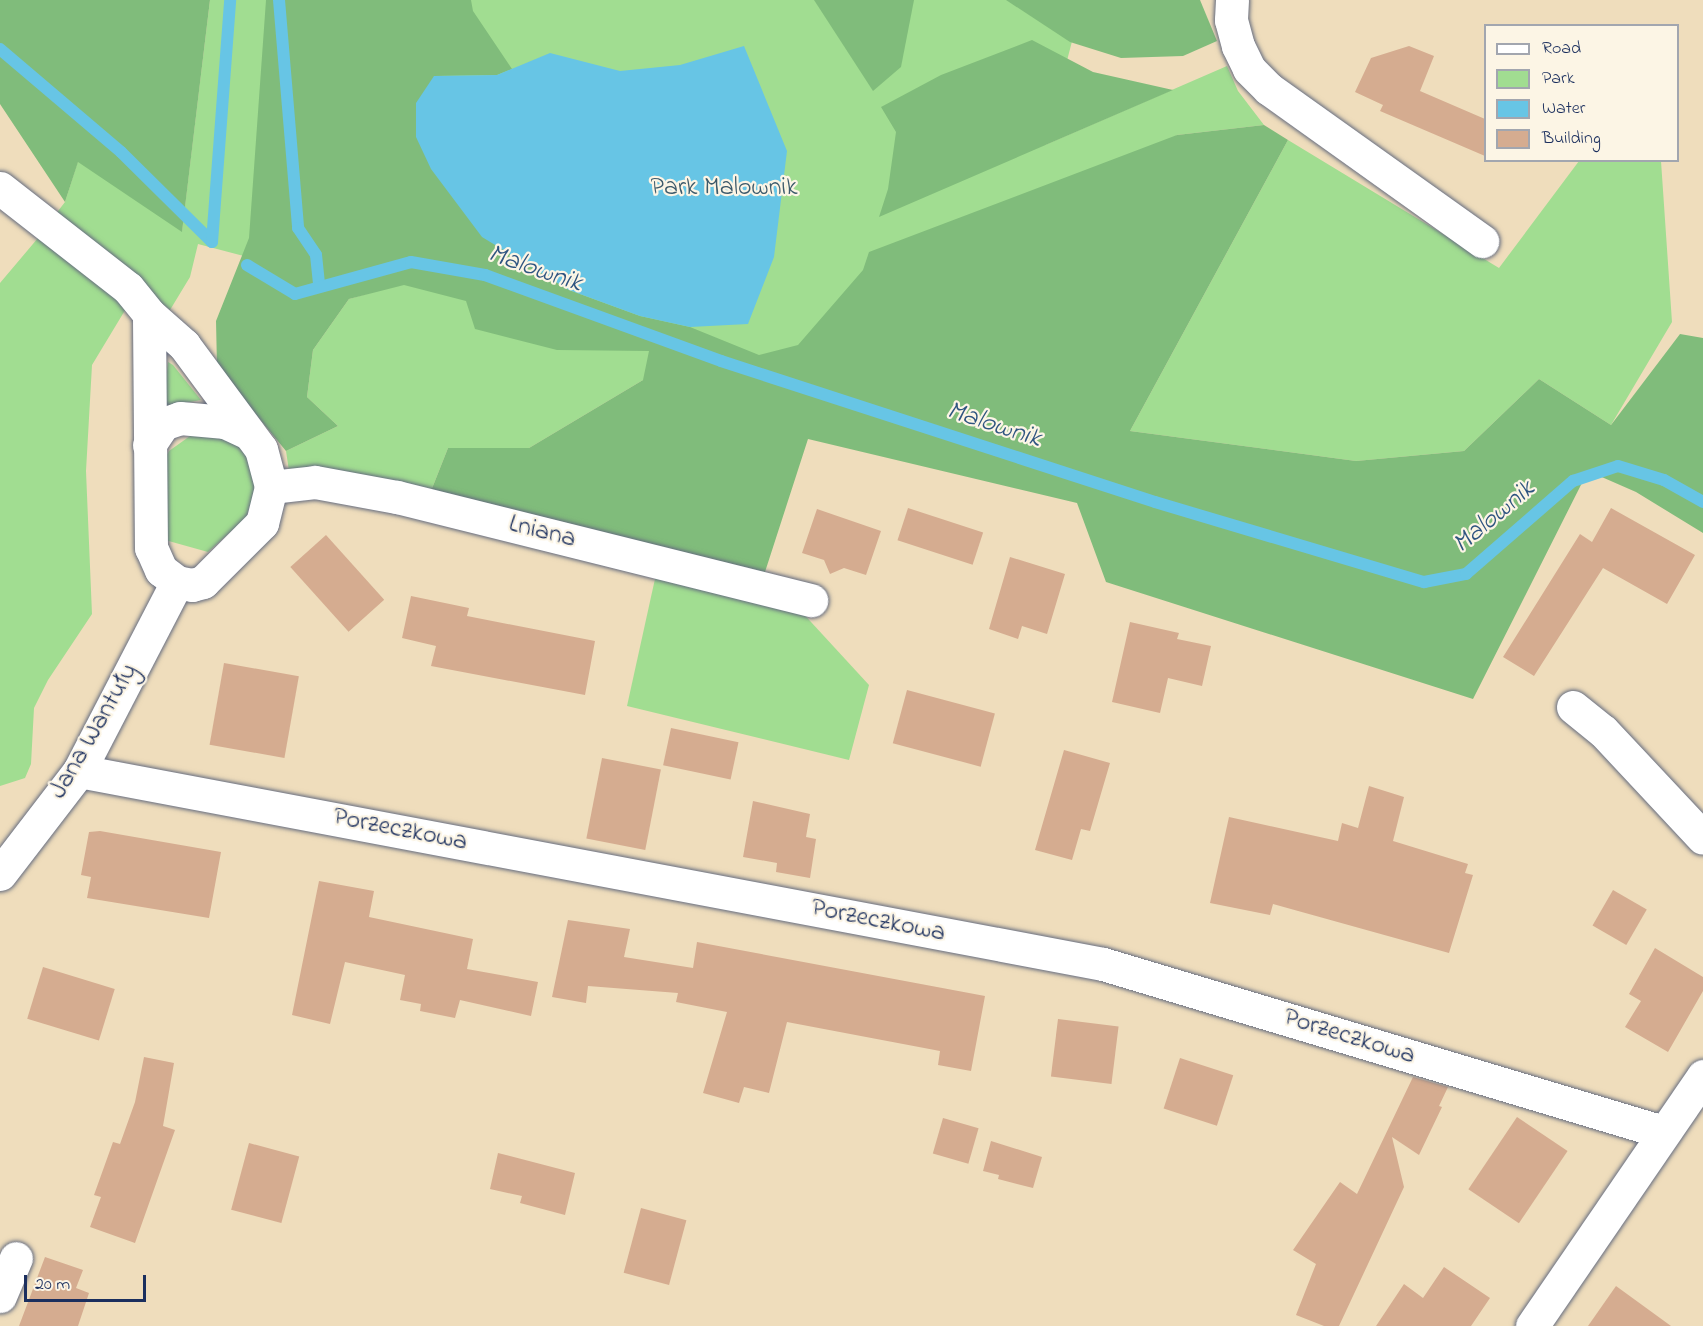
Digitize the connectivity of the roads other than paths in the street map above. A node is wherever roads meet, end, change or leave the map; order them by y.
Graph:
1 (1232, 0) edge
2 (0, 188) edge
3 (1482, 241) dead end
4 (149, 314) junction
5 (249, 433) junction
6 (149, 445) junction
7 (271, 487) junction
8 (177, 582) junction
9 (811, 600) dead end
10 (1573, 707) dead end
11 (78, 771) junction
12 (1703, 838) edge
13 (0, 874) edge
14 (1703, 1076) edge
15 (1663, 1132) junction
16 (16, 1258) dead end
17 (0, 1296) edge
18 (1532, 1326) edge

1 - 3 street
2 - 4 street
4 - 5 street
4 - 6 street
5 - 6 street
5 - 7 street
6 - 8 street
7 - 8 street
7 - 9 street, Lniana
8 - 11 street, Jana Wantuły
10 - 12 street
11 - 13 street, Jana Wantuły
11 - 15 street, Porzeczkowa
14 - 15 street
15 - 18 street
16 - 17 street

